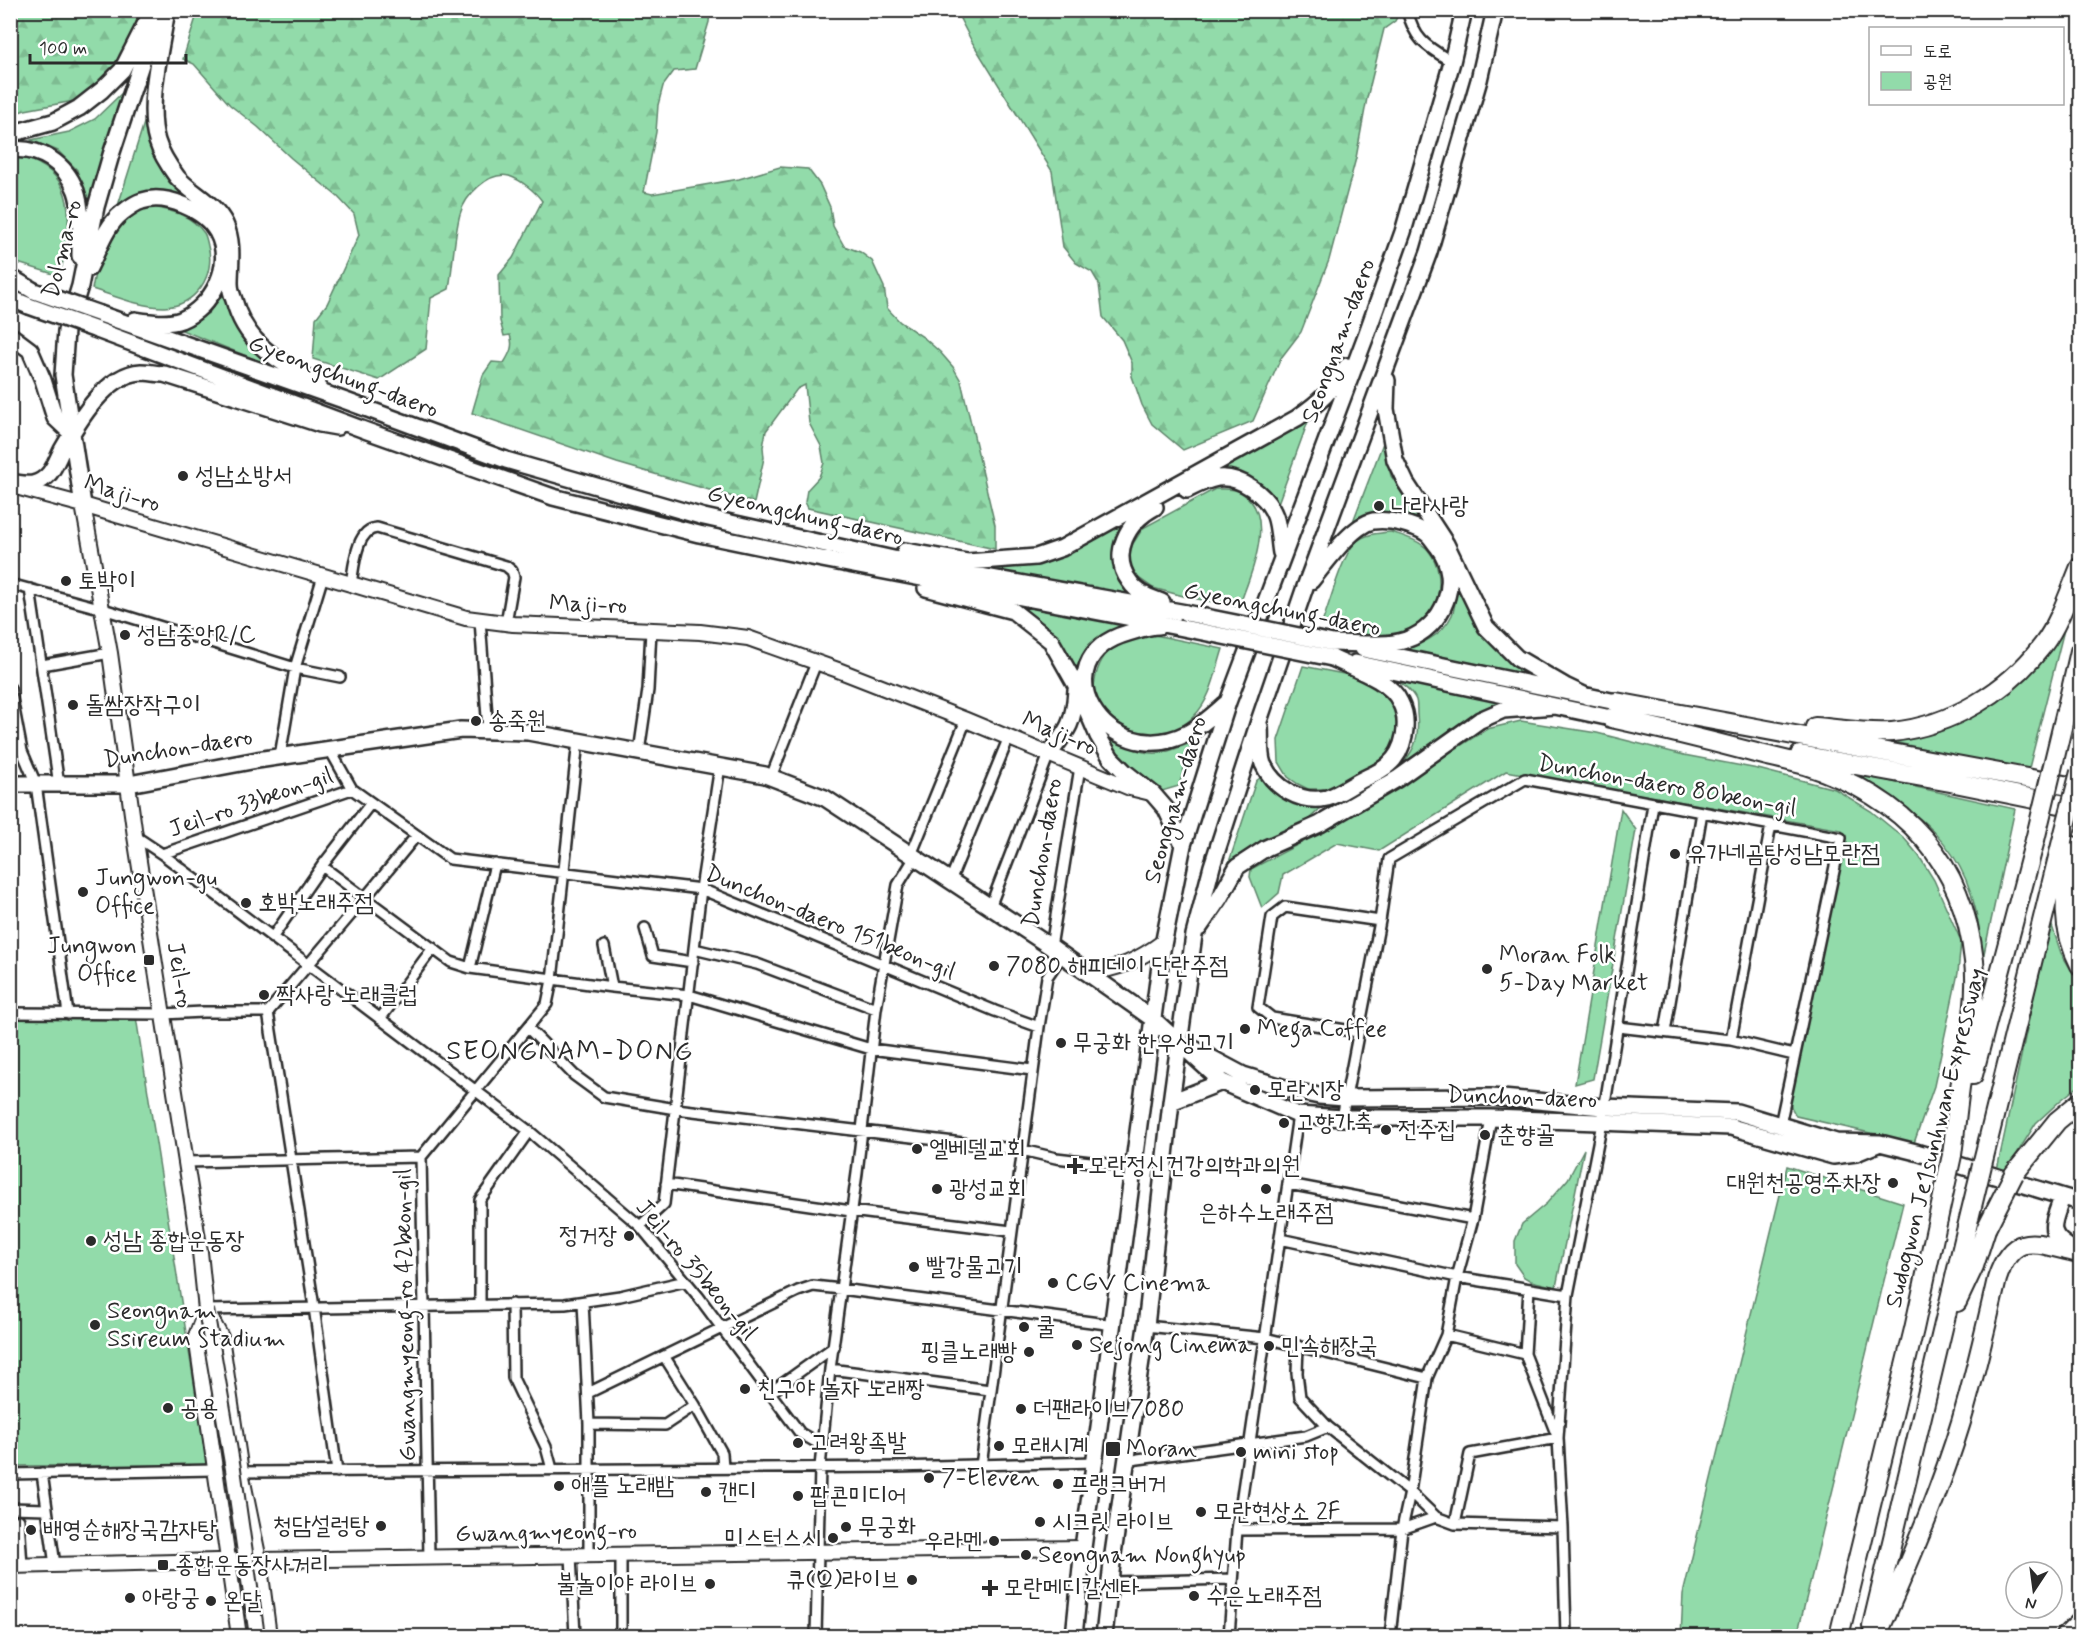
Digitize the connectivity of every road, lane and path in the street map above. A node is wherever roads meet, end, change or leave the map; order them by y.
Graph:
1 (152, 10) edge
2 (159, 10) edge
3 (167, 10) edge
4 (1407, 10) edge
5 (1464, 10) edge
6 (1494, 10) edge
7 (1452, 62) junction
8 (10, 134) edge
9 (10, 150) edge
10 (10, 279) edge
11 (80, 286) junction
12 (10, 298) edge
13 (32, 298) junction
14 (97, 321) junction
15 (1367, 333) junction
16 (10, 335) edge
17 (1387, 368) junction
18 (346, 401) junction
19 (367, 431) junction
20 (72, 434) junction
21 (10, 484) edge
22 (83, 505) junction
23 (704, 517) junction
24 (801, 555) junction
25 (1281, 556) junction
26 (2080, 567) edge
27 (323, 576) junction
28 (10, 584) edge
29 (351, 584) junction
30 (1305, 587) junction
31 (30, 589) junction
32 (103, 609) junction
33 (1186, 613) junction
34 (480, 620) junction
35 (506, 623) junction
36 (1178, 627) junction
37 (651, 630) junction
38 (1333, 650) junction
39 (2080, 651) edge
40 (110, 653) junction
41 (816, 663) junction
42 (42, 665) junction
43 (295, 668) junction
44 (340, 677) dead end
45 (1077, 687) junction
46 (10, 688) edge
47 (1588, 697) junction
48 (1228, 702) junction
49 (1554, 706) junction
50 (1613, 710) junction
51 (1698, 718) junction
52 (966, 720) junction
53 (1259, 721) junction
54 (488, 731) junction
55 (1686, 735) junction
56 (1009, 737) junction
57 (578, 741) junction
58 (329, 748) junction
59 (639, 752) junction
60 (1049, 754) junction
61 (280, 756) junction
62 (720, 766) junction
63 (1080, 767) junction
64 (2080, 772) edge
65 (771, 777) junction
66 (10, 781) edge
67 (36, 784) junction
68 (129, 784) junction
69 (59, 785) junction
70 (2080, 788) edge
71 (352, 789) junction
72 (1153, 794) junction
73 (2080, 802) edge
74 (371, 803) junction
75 (1653, 804) junction
76 (2080, 808) edge
77 (1702, 812) junction
78 (1771, 825) junction
79 (135, 836) junction
80 (416, 836) junction
81 (2067, 843) junction
82 (1183, 845) junction
83 (162, 854) junction
84 (913, 856) junction
85 (495, 864) junction
86 (322, 866) junction
87 (563, 872) junction
88 (950, 881) junction
89 (701, 888) junction
90 (365, 898) junction
91 (990, 907) junction
92 (1380, 921) junction
93 (645, 928) dead end
94 (1194, 935) junction
95 (272, 939) junction
96 (1163, 942) junction
97 (604, 946) dead end
98 (433, 948) junction
99 (694, 950) junction
100 (1057, 951) junction
101 (693, 962) junction
102 (884, 964) junction
103 (308, 965) junction
104 (2080, 965) edge
105 (470, 968) junction
106 (1087, 972) junction
107 (552, 980) junction
108 (612, 987) junction
109 (689, 996) junction
110 (876, 1009) junction
111 (268, 1012) junction
112 (10, 1013) edge
113 (68, 1014) junction
114 (163, 1014) junction
115 (380, 1019) junction
116 (1153, 1019) junction
117 (1039, 1027) junction
118 (1618, 1027) junction
119 (529, 1029) junction
120 (1358, 1032) junction
121 (1665, 1032) junction
122 (1731, 1040) junction
123 (1180, 1042) junction
124 (871, 1049) junction
125 (1794, 1055) junction
126 (1032, 1070) junction
127 (1221, 1082) junction
128 (477, 1092) junction
129 (1345, 1098) junction
130 (1171, 1102) junction
131 (2080, 1102) edge
132 (676, 1109) junction
133 (1298, 1115) junction
134 (1603, 1115) junction
135 (1342, 1118) junction
136 (1491, 1118) junction
137 (1780, 1125) junction
138 (529, 1131) junction
139 (863, 1131) junction
140 (1880, 1143) junction
141 (1022, 1150) junction
142 (1952, 1155) junction
143 (421, 1157) junction
144 (291, 1159) junction
145 (186, 1162) junction
146 (1134, 1167) junction
147 (666, 1184) junction
148 (1289, 1184) junction
149 (2062, 1197) junction
150 (2080, 1202) edge
151 (851, 1211) junction
152 (1473, 1219) junction
153 (640, 1226) junction
154 (1977, 1228) junction
155 (1011, 1231) junction
156 (1280, 1239) junction
157 (2080, 1253) edge
158 (1457, 1276) junction
159 (686, 1281) junction
160 (841, 1288) junction
161 (1529, 1289) junction
162 (1568, 1295) junction
163 (583, 1302) junction
164 (480, 1304) junction
165 (512, 1304) junction
166 (425, 1306) junction
167 (314, 1307) junction
168 (1002, 1309) junction
169 (206, 1310) junction
170 (1114, 1325) junction
171 (1146, 1326) junction
172 (722, 1329) junction
173 (1446, 1335) junction
174 (1265, 1338) junction
175 (1298, 1346) junction
176 (834, 1347) junction
177 (1525, 1354) junction
178 (664, 1356) junction
179 (830, 1369) junction
180 (1427, 1378) junction
181 (990, 1390) junction
182 (771, 1392) junction
183 (588, 1393) junction
184 (695, 1405) junction
185 (589, 1424) junction
186 (1328, 1427) junction
187 (1558, 1438) junction
188 (1249, 1444) junction
189 (822, 1445) junction
190 (1096, 1462) junction
191 (1126, 1462) junction
192 (981, 1466) junction
193 (820, 1467) junction
194 (723, 1468) junction
195 (552, 1469) junction
196 (214, 1470) junction
197 (588, 1470) junction
198 (428, 1471) junction
199 (241, 1472) junction
200 (337, 1472) junction
201 (42, 1473) junction
202 (10, 1474) edge
203 (1410, 1492) junction
204 (10, 1508) edge
205 (47, 1509) junction
206 (1436, 1517) junction
207 (19, 1520) dead end
208 (1455, 1524) junction
209 (1563, 1527) junction
210 (1402, 1529) junction
211 (1237, 1530) junction
212 (1083, 1548) junction
213 (818, 1552) junction
214 (571, 1555) junction
215 (588, 1555) junction
216 (621, 1555) junction
217 (429, 1557) junction
218 (229, 1560) junction
219 (259, 1560) junction
220 (55, 1565) junction
221 (16, 1566) edge
222 (1232, 1579) junction
223 (1111, 1582) junction
224 (2080, 1622) edge
225 (239, 1636) edge
226 (257, 1636) edge
227 (269, 1636) edge
228 (574, 1636) edge
229 (621, 1636) edge
230 (816, 1636) edge
231 (1074, 1636) edge
232 (1104, 1636) edge
233 (1229, 1636) edge
234 (1390, 1636) edge
235 (1566, 1636) edge
236 (1839, 1636) edge
237 (1870, 1636) edge
238 (1877, 1636) edge
239 (2066, 1636) edge

1 - 8 main road
2 - 11 main road, Dolma-ro
3 - 18 main road
4 - 7 street
5 - 7 main road, Seongnam-daero
6 - 17 main road
7 - 15 main road, Seongnam-daero
9 - 11 main road
10 - 13 main road
11 - 14 main road
11 - 20 main road, Dolma-ro
12 - 13 main road, Gyeongchung-daero
13 - 14 main road, Gyeongchung-daero, bridge
14 - 18 main road, Gyeongchung-daero
14 - 19 main road, Gyeongchung-daero
15 - 23 main road
15 - 25 main road, Seongnam-daero
16 - 20 main road
17 - 30 main road
17 - 47 main road
18 - 23 main road, Gyeongchung-daero
19 - 20 main road
19 - 24 main road, Gyeongchung-daero
20 - 21 main road
20 - 22 main road, Dolma-ro
21 - 22 main road, Maji-ro
22 - 27 main road, Maji-ro
22 - 32 main road, Jeil-ro
23 - 33 main road, Gyeongchung-daero
24 - 36 main road, Gyeongchung-daero
24 - 45 main road
25 - 33 main road
25 - 48 main road, Seongnam-daero
26 - 51 highway
27 - 29 main road, Maji-ro
27 - 43 street, Dunchon-daero
28 - 31 street
29 - 34 main road, Maji-ro
29 - 35 street
30 - 38 main road
30 - 53 main road
31 - 32 street
31 - 42 street
32 - 40 main road, Jeil-ro
32 - 43 street
33 - 38 main road, Gyeongchung-daero, bridge
34 - 35 main road, Maji-ro
34 - 54 street
35 - 37 main road, Maji-ro
36 - 38 main road, Gyeongchung-daero, bridge
36 - 48 main road
37 - 41 main road, Maji-ro
37 - 59 street
38 - 47 main road, Gyeongchung-daero
38 - 49 main road, Gyeongchung-daero
38 - 53 main road
39 - 142 highway, Sudogwon Je1sunhwan Expressway, bridge
40 - 42 street
40 - 68 main road, Jeil-ro
41 - 52 main road, Maji-ro
41 - 65 street
42 - 69 street
43 - 44 street
43 - 61 street, Dunchon-daero
45 - 60 main road
45 - 72 main road
46 - 67 street
47 - 50 main road, Gyeongchung-daero
48 - 82 main road, Seongnam-daero
49 - 50 main road, Gyeongchung-daero
49 - 94 main road
50 - 51 highway
50 - 55 highway
51 - 70 highway
52 - 56 main road, Maji-ro
52 - 84 street
53 - 94 main road
54 - 57 main road, Dunchon-daero
54 - 58 main road, Dunchon-daero
55 - 76 highway
55 - 142 highway
56 - 60 main road, Maji-ro
56 - 88 street
57 - 59 main road, Dunchon-daero
57 - 87 street, Gwangmyeong-ro 42beon-gil
58 - 61 main road, Dunchon-daero
58 - 71 street, Dunchon-daero 151beon-gil
59 - 62 main road, Dunchon-daero
60 - 63 main road, Maji-ro
60 - 91 street, Dunchon-daero
61 - 68 main road, Dunchon-daero
62 - 65 main road, Dunchon-daero
62 - 89 street
63 - 72 main road, Maji-ro
63 - 100 street, Dunchon-daero
64 - 81 highway, bridge
65 - 84 main road, Dunchon-daero
66 - 67 main road, Dunchon-daero
67 - 69 main road, Dunchon-daero
67 - 113 street
68 - 69 main road, Dunchon-daero
68 - 79 main road, Jeil-ro
71 - 74 street, Dunchon-daero 151beon-gil
71 - 83 street, Jeil-ro 33beon-gil
72 - 82 main road
73 - 81 highway
74 - 80 street, Dunchon-daero 151beon-gil
74 - 86 street
75 - 77 street, Dunchon-daero 80beon-gil
75 - 92 street, Dunchon-daero 80beon-gil
75 - 118 street
77 - 78 street, Dunchon-daero 80beon-gil
77 - 121 street
78 - 122 street
78 - 125 street, Dunchon-daero 80beon-gil
79 - 83 street, Jeil-ro 35beon-gil
79 - 114 main road, Jeil-ro
80 - 85 street, Dunchon-daero 151beon-gil
80 - 90 street
81 - 104 highway
81 - 154 highway, bridge
82 - 96 main road, Seongnam-daero
83 - 95 street, Jeil-ro 35beon-gil
84 - 88 main road, Dunchon-daero
84 - 102 street
85 - 87 street, Dunchon-daero 151beon-gil
85 - 105 street
86 - 90 street
86 - 95 street
87 - 89 street, Dunchon-daero 151beon-gil
87 - 107 street, Gwangmyeong-ro 42beon-gil
88 - 91 main road, Dunchon-daero
89 - 99 street
89 - 102 street, Dunchon-daero 151beon-gil
90 - 98 street
90 - 103 street
91 - 100 main road, Dunchon-daero
92 - 120 street, Dunchon-daero 80beon-gil
92 - 120 street
93 - 101 street
94 - 123 main road
95 - 103 street, Jeil-ro 35beon-gil
96 - 106 main road
96 - 116 main road, Seongnam-daero
97 - 108 street
98 - 105 street
98 - 115 street
99 - 101 street
99 - 110 street
100 - 106 main road, Dunchon-daero
100 - 117 street
101 - 109 street
102 - 110 street
102 - 117 street, Dunchon-daero 151beon-gil
103 - 111 street
103 - 115 street, Jeil-ro 35beon-gil
105 - 107 street
106 - 116 main road, Dunchon-daero
107 - 108 street
107 - 119 street, Gwangmyeong-ro 42beon-gil
108 - 109 street
109 - 124 street
109 - 132 street
110 - 124 street
111 - 114 street
111 - 144 street
112 - 113 street
113 - 114 street
114 - 145 main road, Jeil-ro
115 - 128 street, Jeil-ro 35beon-gil
116 - 123 main road, Dunchon-daero
116 - 146 main road, Seongnam-daero
117 - 126 street
118 - 121 street
118 - 134 street
119 - 128 street, Gwangmyeong-ro 42beon-gil
119 - 132 street
120 - 129 street, Dunchon-daero 80beon-gil
121 - 122 street
122 - 125 street
123 - 127 main road, Dunchon-daero
123 - 129 main road, Dunchon-daero
123 - 130 main road
124 - 126 street
124 - 139 street
125 - 137 street
126 - 141 street
127 - 130 main road
127 - 133 main road, Dunchon-daero
128 - 138 street, Jeil-ro 35beon-gil
128 - 143 street, Gwangmyeong-ro 42beon-gil
129 - 134 main road, Dunchon-daero
129 - 135 street, Dunchon-daero 80beon-gil
130 - 171 main road
131 - 154 highway, bridge
132 - 139 street
132 - 147 street
133 - 135 main road, Dunchon-daero
133 - 148 street
134 - 136 main road, Dunchon-daero
134 - 137 main road, Dunchon-daero
134 - 140 main road, Dunchon-daero
134 - 162 street
135 - 136 main road, Dunchon-daero
136 - 152 street
137 - 140 main road, Dunchon-daero
138 - 153 street, Jeil-ro 35beon-gil
138 - 164 street
139 - 141 street
139 - 151 street
140 - 149 main road, Dunchon-daero
141 - 146 street
141 - 155 street
142 - 236 highway, Sudogwon Je1sunhwan Expressway, bridge
143 - 144 street
143 - 166 street, Gwangmyeong-ro 42beon-gil
144 - 145 street
144 - 167 street
145 - 169 main road, Jeil-ro
146 - 170 main road, Seongnam-daero
147 - 151 street
147 - 153 street
148 - 152 street
148 - 156 street
149 - 150 main road
149 - 157 main road
151 - 155 street
151 - 160 street
152 - 158 street
153 - 159 street, Jeil-ro 35beon-gil
154 - 237 highway
155 - 168 street
156 - 158 street
156 - 174 street
157 - 238 highway
158 - 161 street
158 - 173 street
159 - 163 street
159 - 172 street, Jeil-ro 35beon-gil
160 - 168 street
160 - 172 street
160 - 176 street
161 - 162 street
161 - 177 street
162 - 187 street
163 - 165 street
163 - 183 street
164 - 165 street
164 - 166 street
165 - 195 street
166 - 167 street
166 - 198 street, Gwangmyeong-ro 42beon-gil
167 - 169 street
167 - 200 street
168 - 170 street
168 - 181 street
169 - 196 main road
169 - 199 main road
169 - 226 main road, Jeil-ro, bridge
170 - 190 main road, Seongnam-daero
171 - 174 street
171 - 191 main road
172 - 178 street
172 - 182 street, Jeil-ro 35beon-gil
173 - 177 street
173 - 180 street
174 - 175 street
174 - 188 street
175 - 180 street
175 - 186 street
176 - 179 street
176 - 182 street
177 - 187 street
178 - 183 street
178 - 184 street
179 - 181 street
179 - 189 street
180 - 203 street
181 - 192 street
182 - 189 street, Jeil-ro 35beon-gil
183 - 185 street
184 - 185 street
184 - 194 street
185 - 197 street
186 - 188 street
186 - 203 street
187 - 208 street
187 - 209 street
188 - 191 street
188 - 211 street
189 - 193 street
190 - 192 street
190 - 212 main road, Seongnam-daero
191 - 223 main road
192 - 193 street
193 - 194 street
193 - 213 street
194 - 197 street
195 - 197 street
195 - 198 street
196 - 201 street
196 - 218 main road
197 - 215 street
198 - 200 street
198 - 217 street, Gwangmyeong-ro 42beon-gil
199 - 200 street
199 - 219 main road
201 - 202 street
201 - 205 street
203 - 206 street
203 - 210 street
204 - 205 street
205 - 220 street
206 - 208 street
206 - 210 street
207 - 221 street
208 - 209 street
209 - 235 street
210 - 211 street
210 - 234 street
211 - 222 street
212 - 213 main road, Gwangmyeong-ro
212 - 231 main road, Seongnam-daero
213 - 216 main road, Gwangmyeong-ro
213 - 230 street
214 - 215 main road, Gwangmyeong-ro
214 - 217 main road, Gwangmyeong-ro
214 - 228 street
215 - 216 main road, Gwangmyeong-ro
216 - 229 street
217 - 219 main road, Gwangmyeong-ro
218 - 219 main road, Gwangmyeong-ro
218 - 220 main road, Gwangmyeong-ro
218 - 225 main road
219 - 227 main road
220 - 221 main road, Gwangmyeong-ro
222 - 223 street
222 - 233 street
223 - 232 main road
224 - 239 highway

